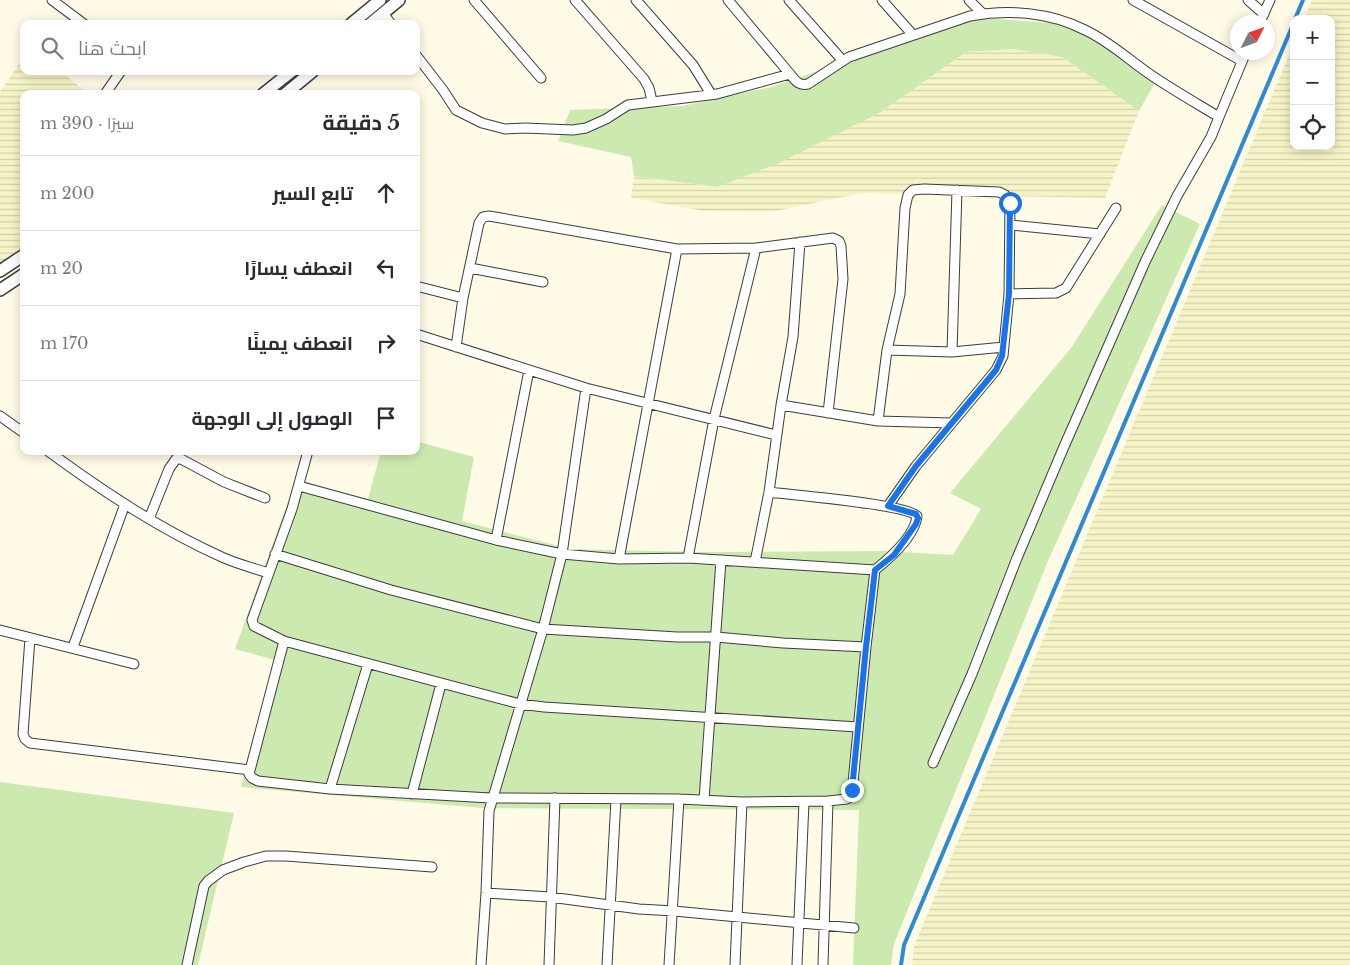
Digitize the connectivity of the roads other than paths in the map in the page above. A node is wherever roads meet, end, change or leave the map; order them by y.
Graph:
1 (52, 0) edge
2 (380, 0) edge
3 (399, 0) edge
4 (474, 0) edge
5 (575, 0) edge
6 (636, 0) edge
7 (728, 0) edge
8 (789, 0) edge
9 (882, 0) edge
10 (969, 0) edge
11 (1133, 0) edge
12 (1248, 0) edge
13 (1270, 0) edge
14 (383, 13) junction
15 (982, 13) junction
16 (1260, 15) edge
17 (1263, 15) edge
18 (79, 20) edge
19 (356, 20) edge
20 (375, 20) edge
21 (388, 20) edge
22 (913, 35) junction
23 (1230, 50) edge
24 (1243, 60) edge
25 (420, 61) edge
26 (843, 61) junction
27 (790, 74) junction
28 (118, 75) edge
29 (287, 75) edge
30 (308, 75) edge
31 (541, 78) dead end
32 (108, 90) edge
33 (268, 90) edge
34 (290, 90) edge
35 (711, 94) junction
36 (652, 101) junction
37 (1219, 117) junction
38 (957, 190) junction
39 (1116, 208) dead end
40 (1010, 226) junction
41 (1100, 234) junction
42 (800, 242) junction
43 (756, 248) junction
44 (677, 249) junction
45 (20, 258) edge
46 (470, 268) junction
47 (0, 271) edge
48 (20, 277) edge
49 (542, 282) dead end
50 (420, 287) edge
51 (0, 290) edge
52 (1009, 294) junction
53 (463, 298) junction
54 (420, 335) edge
55 (1004, 346) junction
56 (456, 347) junction
57 (887, 350) junction
58 (952, 352) junction
59 (529, 370) junction
60 (586, 388) junction
61 (648, 404) junction
62 (781, 405) junction
63 (828, 413) junction
64 (0, 416) edge
65 (714, 419) junction
66 (878, 421) junction
67 (950, 423) junction
68 (20, 430) edge
69 (776, 435) junction
70 (54, 455) edge
71 (307, 455) edge
72 (299, 486) junction
73 (769, 492) junction
74 (265, 498) dead end
75 (125, 504) junction
76 (888, 506) junction
77 (149, 519) junction
78 (496, 540) junction
79 (275, 554) junction
80 (562, 554) junction
81 (688, 558) junction
82 (620, 559) junction
83 (722, 560) junction
84 (755, 562) junction
85 (875, 570) junction
86 (268, 573) junction
87 (543, 629) junction
88 (0, 630) edge
89 (716, 637) junction
90 (30, 638) junction
91 (284, 641) junction
92 (73, 647) junction
93 (866, 647) junction
94 (134, 664) dead end
95 (368, 664) junction
96 (441, 684) junction
97 (520, 704) junction
98 (710, 719) junction
99 (858, 727) junction
100 (933, 763) dead end
101 (250, 770) junction
102 (330, 789) junction
103 (412, 794) junction
104 (491, 798) junction
105 (555, 798) junction
106 (616, 799) junction
107 (679, 799) junction
108 (704, 800) junction
109 (828, 801) junction
110 (742, 802) junction
111 (804, 802) junction
112 (432, 867) dead end
113 (486, 893) junction
114 (550, 897) junction
115 (611, 905) junction
116 (674, 911) junction
117 (737, 917) junction
118 (800, 923) junction
119 (826, 925) junction
120 (854, 928) dead end
121 (187, 965) edge
122 (481, 965) edge
123 (549, 965) edge
124 (607, 965) edge
125 (670, 965) edge
126 (735, 965) edge
127 (797, 965) edge
128 (824, 965) edge

1 - 18 street
2 - 19 street
3 - 14 street
4 - 31 street
5 - 36 street
6 - 35 street
7 - 27 street
8 - 26 street
9 - 22 street
10 - 15 street
11 - 23 street
12 - 16 street
13 - 17 street
14 - 20 street
14 - 21 street
15 - 22 street
15 - 37 street
22 - 26 street
24 - 37 street
25 - 36 street
26 - 27 street
27 - 35 street
28 - 32 street
29 - 33 street
30 - 34 street
35 - 36 street
37 - 100 street
38 - 40 street
38 - 57 street
38 - 58 street
39 - 41 street
40 - 41 street
40 - 52 street
41 - 52 street
42 - 43 street
42 - 62 street
42 - 63 street
43 - 44 street
43 - 65 street
44 - 46 street
44 - 61 street
45 - 47 street
46 - 49 street
46 - 53 street
48 - 51 street
50 - 53 street
52 - 55 street
53 - 56 street
54 - 56 street
55 - 58 street
55 - 67 street
56 - 59 street
57 - 58 street
57 - 66 street
59 - 60 street
59 - 78 street
60 - 61 street
60 - 80 street
61 - 65 street
61 - 82 street
62 - 63 street
62 - 69 street
63 - 66 street
64 - 68 street
65 - 69 street
65 - 81 street
66 - 67 street
67 - 76 street
69 - 73 street
70 - 75 street
71 - 72 street
72 - 78 street
72 - 79 street
73 - 76 street
73 - 84 street
74 - 77 street
75 - 77 street
75 - 92 street
76 - 85 street
77 - 86 street
78 - 80 street
79 - 86 street
79 - 87 street
80 - 82 street
80 - 87 street
81 - 82 street
81 - 83 street
83 - 84 street
83 - 89 street
84 - 85 street
85 - 93 street
86 - 91 street
87 - 89 street
87 - 97 street
88 - 90 street
89 - 93 street
89 - 98 street
90 - 92 street
90 - 101 street
91 - 95 street
91 - 101 street
92 - 94 street
93 - 99 street
95 - 96 street
95 - 102 street
96 - 97 street
96 - 103 street
97 - 98 street
97 - 104 street
98 - 99 street
98 - 108 street
99 - 109 street
101 - 102 street
102 - 103 street
103 - 104 street
104 - 105 street
104 - 113 street
105 - 106 street
105 - 114 street
106 - 107 street
106 - 115 street
107 - 108 street
107 - 116 street
108 - 110 street
109 - 111 street
109 - 119 street
110 - 111 street
110 - 117 street
111 - 118 street
112 - 121 street
113 - 114 street
113 - 122 street
114 - 115 street
114 - 123 street
115 - 116 street
115 - 124 street
116 - 117 street
116 - 125 street
117 - 118 street
117 - 126 street
118 - 119 street
118 - 127 street
119 - 120 street
119 - 128 street

